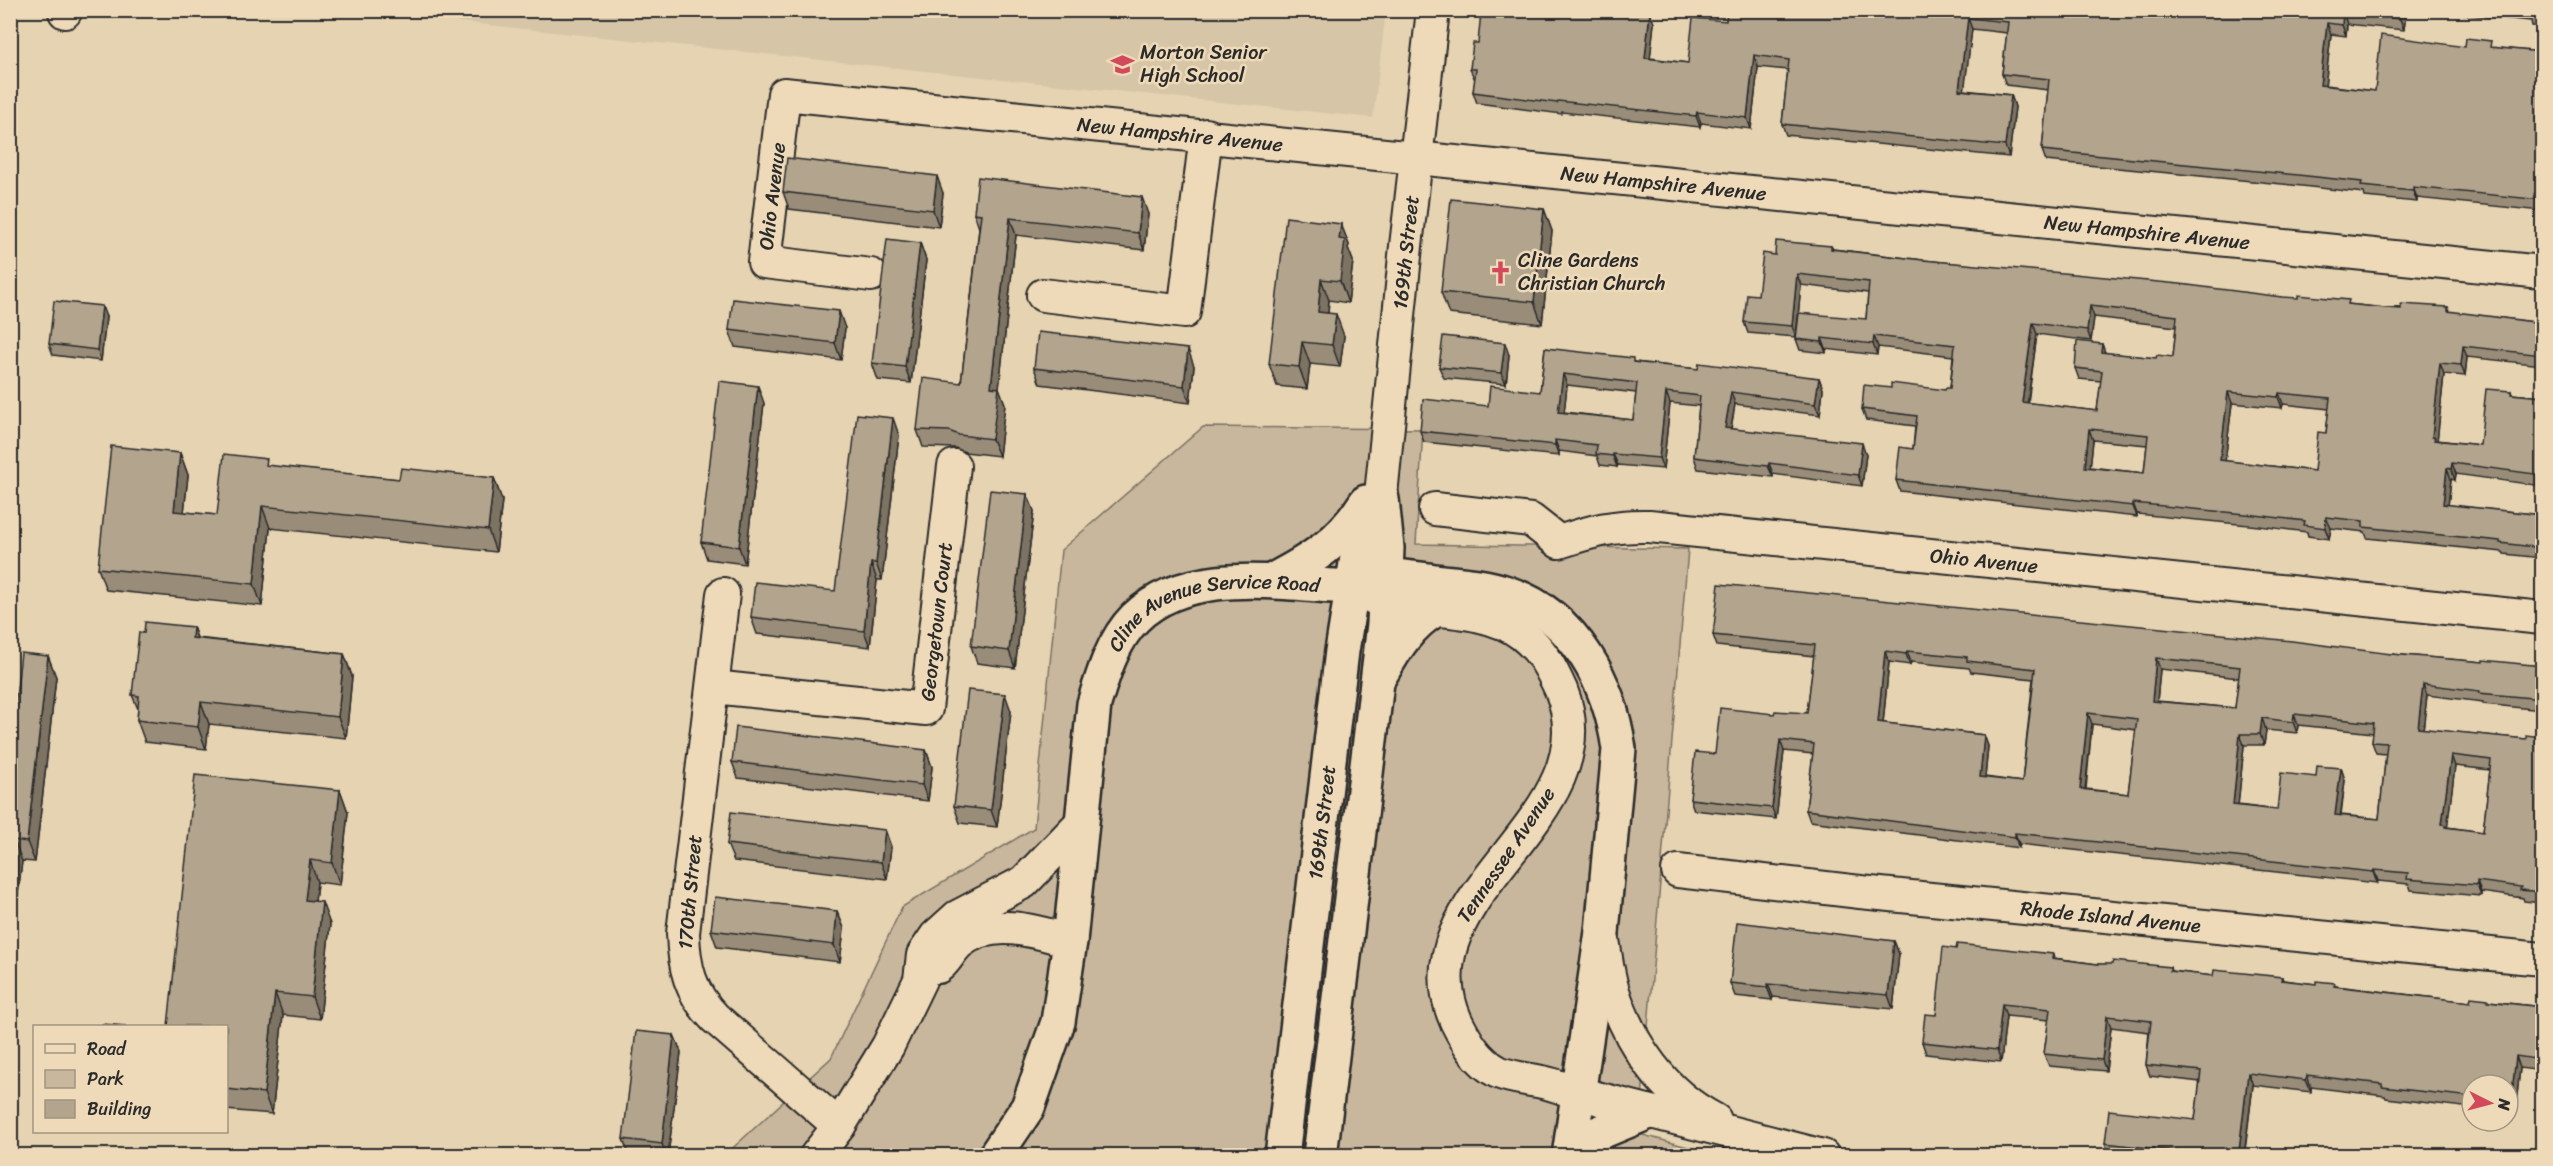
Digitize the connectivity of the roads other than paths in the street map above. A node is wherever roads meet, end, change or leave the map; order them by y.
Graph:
1 (1433, 10) edge
2 (784, 94) joint
3 (1206, 135) junction
4 (1415, 158) junction
5 (2542, 272) edge
6 (871, 275) dead end
7 (1042, 296) dead end
8 (954, 466) dead end
9 (1382, 485) junction
10 (1435, 509) dead end
11 (1273, 580) junction
12 (1352, 587) junction
13 (1386, 590) junction
14 (723, 594) dead end
15 (1435, 610) junction
16 (2542, 618) edge
17 (1377, 680) junction
18 (713, 687) junction
19 (1082, 822) junction
20 (1678, 871) dead end
21 (1602, 932) junction
22 (1070, 942) junction
23 (2542, 959) edge
24 (920, 980) junction
25 (1577, 1093) junction
26 (1649, 1112) junction
27 (839, 1126) junction
28 (1742, 1133) junction
29 (816, 1155) edge
30 (995, 1155) edge
31 (1282, 1155) edge
32 (1320, 1155) edge
33 (1569, 1155) edge
34 (1576, 1155) edge
35 (1823, 1155) edge

1 - 4 street, 169th Street
2 - 3 street, New Hampshire Avenue
2 - 6 street, Ohio Avenue
3 - 4 street, New Hampshire Avenue
3 - 7 street
4 - 5 street, New Hampshire Avenue
4 - 9 street, 169th Street
8 - 18 street, Georgetown Court
9 - 11 main road
9 - 12 main road, 169th Street
9 - 13 main road, 169th Street
10 - 16 street, Ohio Avenue
11 - 12 main road, Cline Avenue Service Road
11 - 19 main road, Cline Avenue Service Road
12 - 13 main road, Cline Avenue Service Road
12 - 31 main road, 169th Street
13 - 15 street, Tennessee Avenue
13 - 17 main road, 169th Street
13 - 21 main road, Tennessee Avenue
14 - 18 street, 170th Street
15 - 17 main road
15 - 25 street, Tennessee Avenue
17 - 32 main road, 169th Street
18 - 27 street, 170th Street
19 - 22 main road, Cline Avenue Service Road
19 - 24 street
20 - 23 street, Rhode Island Avenue
21 - 25 main road
21 - 28 street, Tennessee Avenue
22 - 24 street
22 - 30 main road, Cline Avenue Service Road
24 - 27 street
25 - 26 street, Tennessee Avenue
25 - 33 main road
26 - 28 street, Tennessee Avenue
26 - 34 main road
27 - 29 street
28 - 35 street, Tennessee Avenue

